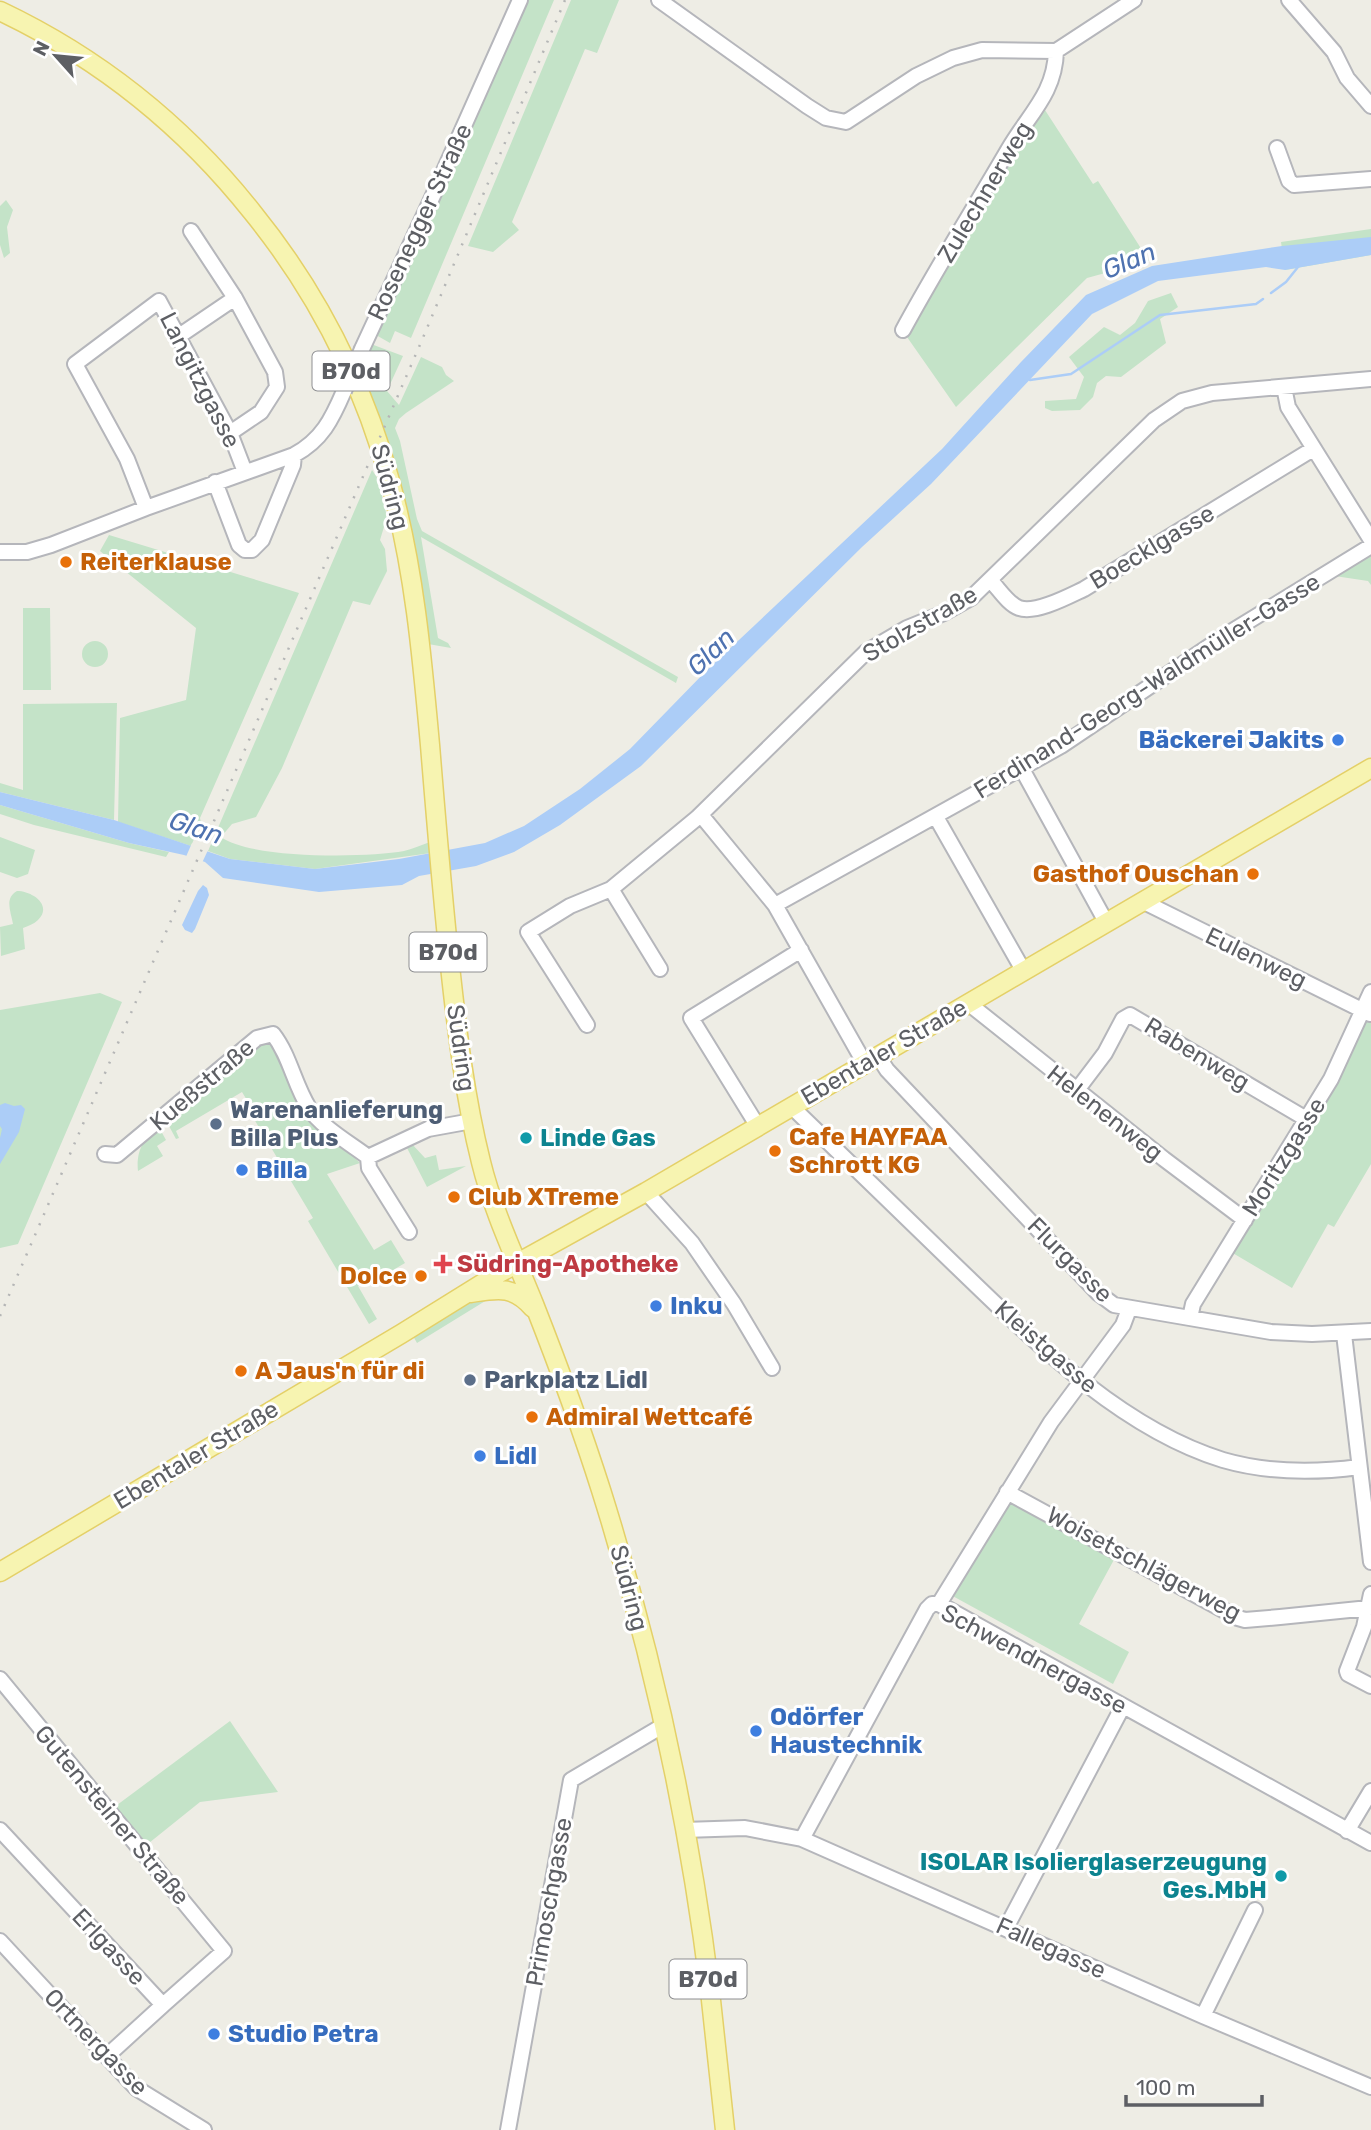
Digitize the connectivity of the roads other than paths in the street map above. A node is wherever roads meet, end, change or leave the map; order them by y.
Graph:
1 (520, 0) edge
2 (659, 0) edge
3 (1134, 0) edge
4 (1289, 0) edge
5 (0, 11) edge
6 (1056, 51) junction
7 (1371, 106) edge
8 (1277, 148) dead end
9 (1371, 179) edge
10 (191, 231) dead end
11 (235, 298) junction
12 (903, 330) dead end
13 (179, 336) junction
14 (1371, 379) edge
15 (1284, 387) junction
16 (230, 433) junction
17 (1313, 449) junction
18 (294, 454) junction
19 (245, 472) junction
20 (215, 482) junction
21 (145, 508) junction
22 (1371, 540) edge
23 (1371, 546) edge
24 (0, 552) edge
25 (991, 581) junction
26 (1371, 768) edge
27 (1022, 769) junction
28 (701, 815) junction
29 (936, 817) junction
30 (611, 889) junction
31 (1142, 901) junction
32 (775, 905) junction
33 (1106, 922) junction
34 (801, 950) junction
35 (660, 970) dead end
36 (1023, 970) junction
37 (1371, 992) edge
38 (968, 1003) junction
39 (1367, 1012) edge
40 (587, 1025) dead end
41 (871, 1060) junction
42 (1077, 1090) junction
43 (791, 1106) junction
44 (1308, 1120) junction
45 (472, 1121) junction
46 (757, 1125) junction
47 (105, 1154) dead end
48 (368, 1157) junction
49 (646, 1192) junction
50 (1245, 1220) junction
51 (409, 1232) dead end
52 (517, 1264) junction
53 (464, 1294) junction
54 (1129, 1309) junction
55 (537, 1313) junction
56 (1190, 1318) junction
57 (1371, 1331) edge
58 (1344, 1334) junction
59 (772, 1368) dead end
60 (1082, 1380) junction
61 (1359, 1467) junction
62 (1007, 1492) junction
63 (1369, 1520) edge
64 (1371, 1562) edge
65 (0, 1572) edge
66 (1370, 1601) edge
67 (939, 1604) junction
68 (0, 1679) edge
69 (1371, 1686) edge
70 (1123, 1706) junction
71 (663, 1725) junction
72 (1371, 1791) edge
73 (0, 1830) edge
74 (684, 1830) junction
75 (1347, 1830) junction
76 (802, 1839) junction
77 (1371, 1843) edge
78 (1255, 1910) dead end
79 (1006, 1928) junction
80 (0, 1941) edge
81 (224, 1951) joint
82 (163, 2005) junction
83 (1203, 2016) junction
84 (107, 2056) junction
85 (1371, 2087) edge
86 (204, 2130) edge
87 (508, 2130) edge
88 (724, 2130) edge

1 - 18 street, Rosenegger Straße, bridge
2 - 6 street
3 - 6 street
4 - 7 street
5 - 45 main road, Südring / B70d
6 - 12 street, Zulechnerweg
8 - 9 street
10 - 11 street
11 - 13 street
11 - 16 street
13 - 16 street, Langitzgasse
13 - 21 street, Langitzgasse
14 - 15 street, Stolzstraße
15 - 17 street
15 - 25 street, Stolzstraße
16 - 19 street, Langitzgasse
17 - 22 street
17 - 25 street, Boecklgasse
18 - 19 street, Rosenegger Straße
18 - 20 street
19 - 20 street, Rosenegger Straße
20 - 21 street, Rosenegger Straße
21 - 24 street, Rosenegger Straße
23 - 27 street, Ferdinand-Georg-Waldmüller-Gasse
25 - 28 street, Stolzstraße
26 - 31 main road, Ebentaler Straße
27 - 29 street, Ferdinand-Georg-Waldmüller-Gasse
27 - 33 street
28 - 30 street, Stolzstraße
28 - 32 street, Flurgasse
29 - 32 street, Ferdinand-Georg-Waldmüller-Gasse
29 - 36 street
30 - 35 street
30 - 40 street, Stolzstraße
31 - 33 main road, Ebentaler Straße
31 - 39 street, Eulenweg
32 - 34 street, Flurgasse
33 - 36 main road, Ebentaler Straße
34 - 41 street, Flurgasse
34 - 46 street
36 - 38 main road, Ebentaler Straße
37 - 39 street, Moritzgasse
38 - 41 main road, Ebentaler Straße
38 - 42 street, Helenenweg
39 - 44 street, Moritzgasse
41 - 43 main road, Ebentaler Straße
41 - 54 street, Flurgasse
42 - 44 street, Rabenweg
42 - 50 street, Helenenweg
43 - 46 main road, Ebentaler Straße
43 - 60 street, Kleistgasse
44 - 50 street, Moritzgasse
45 - 48 street
45 - 52 main road, Südring / B70d
46 - 49 main road, Ebentaler Straße
47 - 48 street, Kueßstraße
48 - 51 street, Kueßstraße
49 - 52 main road, Ebentaler Straße
49 - 59 street
50 - 56 street, Moritzgasse
52 - 53 main road, Ebentaler Straße
52 - 55 main road, Südring / B70d
53 - 55 main road
53 - 65 main road, Ebentaler Straße
54 - 56 street, Flurgasse
54 - 60 street
55 - 71 main road, Südring / B70d
56 - 58 street, Flurgasse
57 - 58 street, Flurgasse
58 - 61 street
60 - 61 street, Kleistgasse
60 - 62 street
61 - 63 street
62 - 66 street, Woisetschlägerweg
62 - 67 street
63 - 64 street
66 - 69 street
67 - 70 street, Schwendnergasse
67 - 76 street, Schwendnergasse
68 - 81 street, Gutensteiner Straße
70 - 75 street, Schwendnergasse
70 - 79 street
71 - 74 main road, Südring / B70d
71 - 87 street, Primoschgasse
72 - 75 street
73 - 82 street, Erlgasse
74 - 76 street, Fallegasse
74 - 88 main road, Südring / B70d
75 - 77 street, Schwendnergasse
76 - 79 street, Fallegasse
78 - 83 street
79 - 83 street, Fallegasse
80 - 84 street, Ortnergasse
81 - 82 street, Erlgasse
82 - 84 street
83 - 85 street, Fallegasse
84 - 86 street, Ortnergasse

